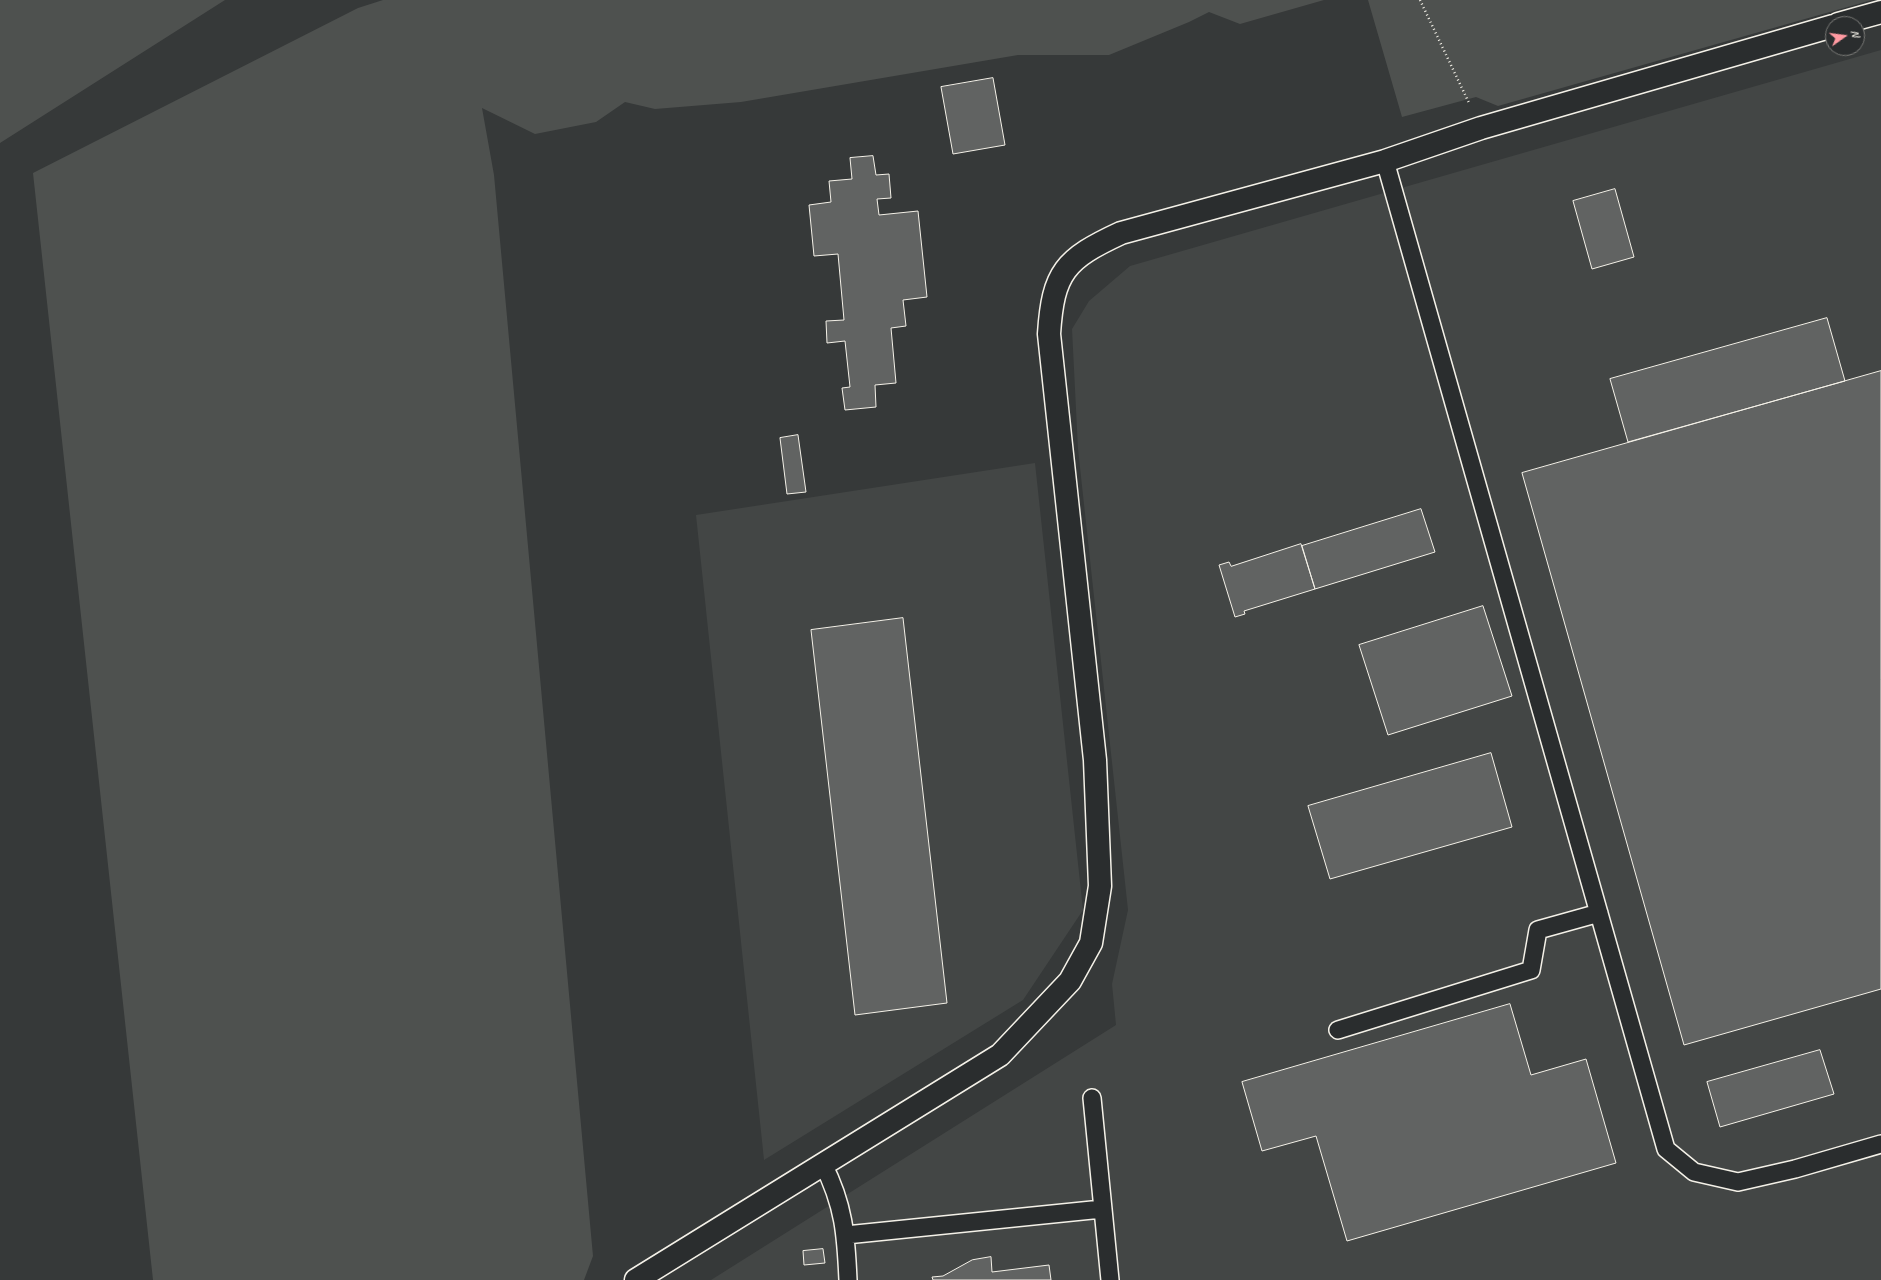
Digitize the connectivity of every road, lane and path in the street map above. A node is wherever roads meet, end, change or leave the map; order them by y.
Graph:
1 (1420, 0) edge
2 (1881, 12) edge
3 (1865, 16) edge
4 (1825, 28) edge
5 (1481, 128) junction
6 (1385, 161) junction
7 (1599, 913) junction
8 (1338, 1030) dead end
9 (1092, 1098) dead end
10 (1881, 1144) edge
11 (823, 1164) junction
12 (1102, 1209) junction
13 (846, 1235) junction
14 (648, 1277) edge
15 (848, 1280) edge
16 (1110, 1280) edge

1 - 5 path
2 - 3 street
4 - 5 street
5 - 6 street
6 - 7 lane
6 - 11 street
7 - 8 lane
7 - 10 lane
9 - 12 lane
11 - 13 lane
11 - 14 street
12 - 13 lane
12 - 16 lane
13 - 15 lane

